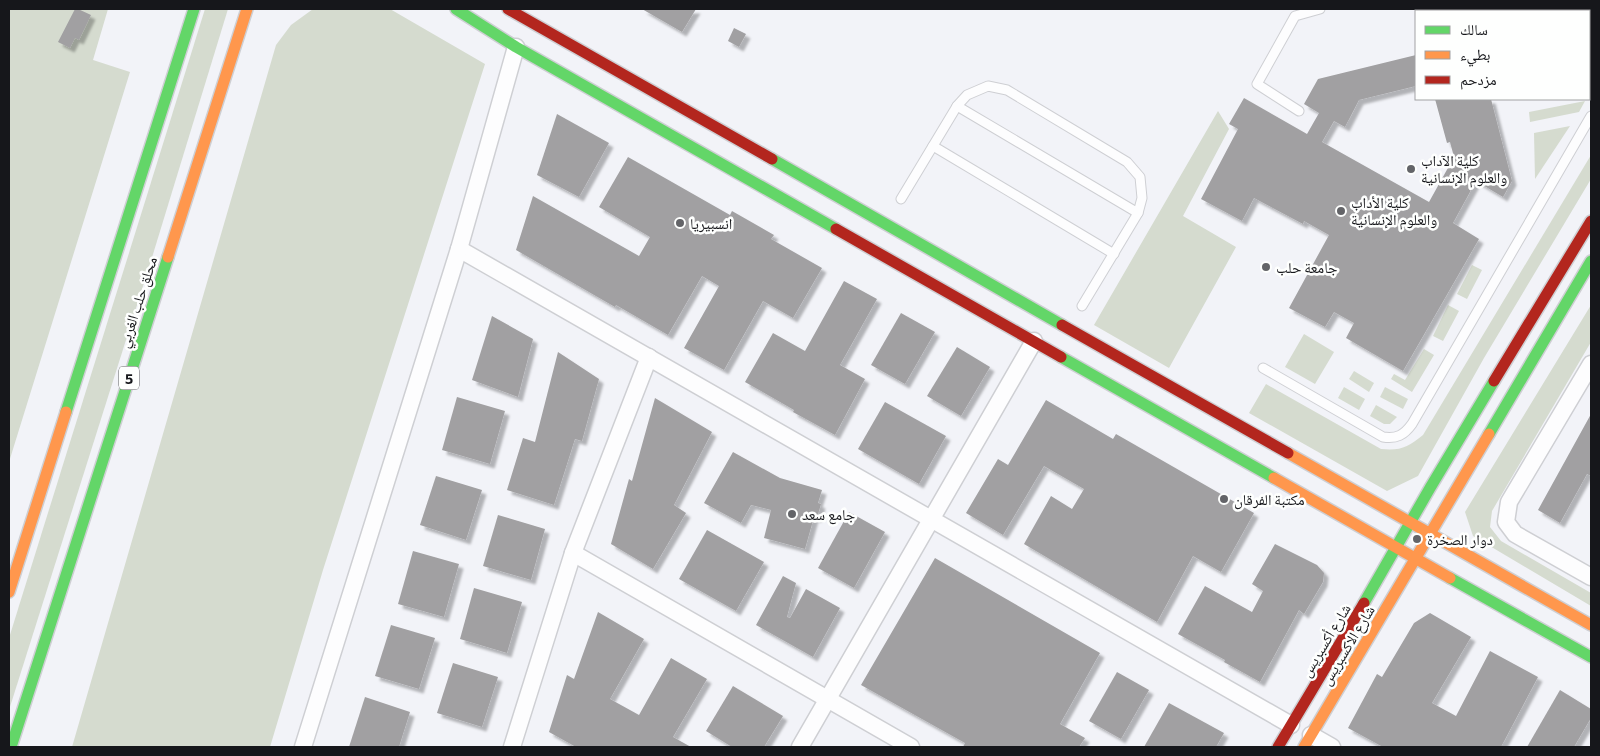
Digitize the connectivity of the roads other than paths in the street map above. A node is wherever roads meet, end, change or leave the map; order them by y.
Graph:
1 (194, 9) edge
2 (456, 9) edge
3 (508, 9) edge
4 (1320, 9) edge
5 (252, 12) edge
6 (531, 15) edge
7 (516, 47) junction
8 (956, 106) junction
9 (1299, 111) dead end
10 (1591, 116) edge
11 (933, 146) junction
12 (901, 199) dead end
13 (1138, 213) junction
14 (1591, 221) edge
15 (459, 249) junction
16 (1114, 254) junction
17 (1591, 261) edge
18 (1082, 306) dead end
19 (1034, 341) junction
20 (650, 357) junction
21 (1591, 364) edge
22 (1263, 368) dead end
23 (932, 519) junction
24 (1411, 522) junction
25 (1431, 534) junction
26 (1397, 548) junction
27 (573, 553) junction
28 (1416, 559) junction
29 (1591, 577) edge
30 (9, 592) edge
31 (1591, 625) edge
32 (1591, 657) edge
33 (828, 699) junction
34 (1291, 725) junction
35 (1307, 741) edge
36 (11, 747) edge
37 (303, 747) edge
38 (512, 747) edge
39 (800, 747) edge
40 (911, 747) edge
41 (1278, 747) edge
42 (1332, 747) edge

1 - 30 main road
2 - 7 main road
3 - 6 main road
4 - 9 lane
5 - 36 main road, محلق حلب الغربي / 5
6 - 24 main road
7 - 15 street
7 - 19 main road
8 - 11 lane
8 - 13 lane
8 - 13 lane
10 - 22 lane
11 - 12 lane
11 - 16 lane
13 - 16 lane
14 - 24 main road, شارع أكسبريس
15 - 20 street
15 - 37 street
16 - 18 lane
17 - 25 main road, شارع الاكسبريس
19 - 23 street
19 - 26 main road
20 - 23 street
20 - 27 street
21 - 29 street
23 - 33 street
23 - 34 street
24 - 25 main road
24 - 26 main road, شارع أكسبريس
25 - 28 main road, شارع الاكسبريس
25 - 31 main road
26 - 28 main road
26 - 34 main road, شارع أكسبريس
27 - 33 street
27 - 38 street
28 - 32 main road
28 - 35 main road, شارع الاكسبريس
33 - 39 street
33 - 40 street
34 - 41 main road, شارع أكسبريس
35 - 42 street

